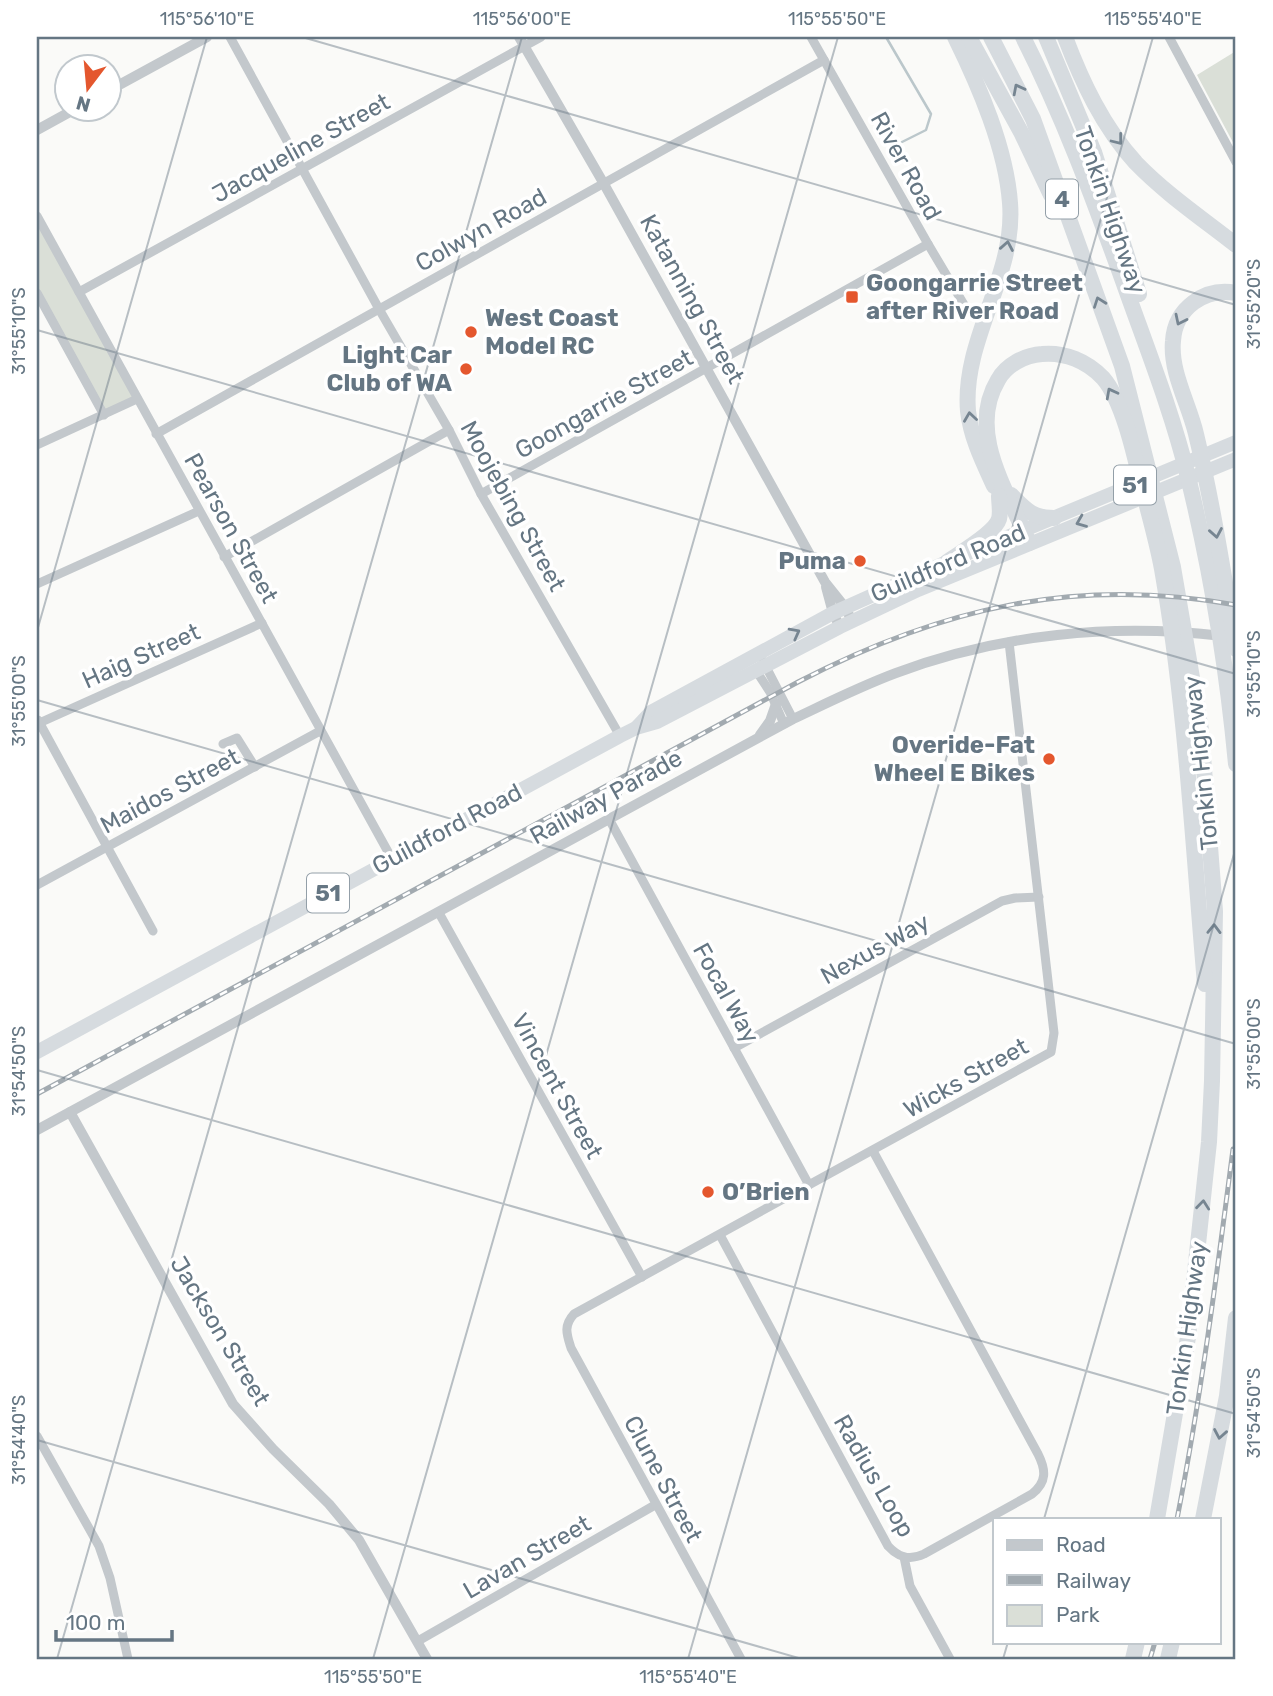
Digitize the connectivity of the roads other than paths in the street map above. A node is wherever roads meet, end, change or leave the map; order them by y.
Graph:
1 (207, 37) edge
2 (230, 37) edge
3 (541, 37) edge
4 (811, 37) edge
5 (955, 37) edge
6 (969, 37) edge
7 (991, 37) edge
8 (1023, 37) edge
9 (1046, 37) edge
10 (1065, 37) edge
11 (1169, 37) edge
12 (522, 41) edge
13 (824, 60) junction
14 (122, 83) edge
15 (1236, 162) edge
16 (303, 169) junction
17 (604, 184) junction
18 (37, 216) edge
19 (928, 244) junction
20 (1236, 245) edge
21 (1090, 277) junction
22 (79, 292) junction
23 (37, 293) edge
24 (1236, 293) edge
25 (379, 309) junction
26 (969, 313) dead end
27 (706, 369) junction
28 (1160, 387) junction
29 (137, 399) junction
30 (104, 415) junction
31 (449, 430) junction
32 (156, 434) junction
33 (1236, 442) edge
34 (37, 445) edge
35 (1140, 454) junction
36 (1236, 459) edge
37 (1001, 492) junction
38 (481, 494) junction
39 (199, 512) junction
40 (1054, 518) junction
41 (1022, 538) junction
42 (224, 556) junction
43 (947, 562) junction
44 (1214, 563) junction
45 (37, 584) edge
46 (839, 610) junction
47 (262, 623) junction
48 (846, 624) junction
49 (1236, 638) edge
50 (1009, 642) junction
51 (1236, 649) edge
52 (757, 661) junction
53 (776, 704) junction
54 (789, 721) junction
55 (38, 722) edge
56 (320, 731) junction
57 (620, 736) junction
58 (758, 738) junction
59 (223, 744) dead end
60 (1236, 764) edge
61 (255, 767) junction
62 (609, 819) junction
63 (106, 847) junction
64 (392, 859) junction
65 (37, 885) edge
66 (1039, 897) junction
67 (439, 913) junction
68 (153, 931) dead end
69 (734, 1048) junction
70 (37, 1052) edge
71 (70, 1112) junction
72 (37, 1130) edge
73 (873, 1151) junction
74 (809, 1185) junction
75 (720, 1235) junction
76 (642, 1277) junction
77 (574, 1314) joint
78 (1236, 1318) edge
79 (37, 1436) edge
80 (655, 1506) junction
81 (1158, 1514) edge
82 (1203, 1518) edge
83 (904, 1557) junction
84 (418, 1641) junction
85 (128, 1659) edge
86 (427, 1659) edge
87 (741, 1659) edge
88 (950, 1659) edge

1 - 14 street
2 - 16 street, Moojebing Street
3 - 12 street, Jacqueline Street
4 - 13 street, River Road
37 -> 5 highway
6 - 21 highway
21 -> 7 highway, Tonkin Highway / 4
8 - 28 highway, Tonkin Highway
9 - 28 highway, Tonkin Highway / 4
10 -> 20 highway
11 - 15 street
12 - 16 street, Jacqueline Street
12 - 17 street, Katanning Street
13 - 17 street, Colwyn Road
13 - 19 street, River Road
16 - 22 street, Jacqueline Street
16 - 25 street, Moojebing Street
17 - 25 street, Colwyn Road
17 - 27 street, Katanning Street
18 - 22 street, Pearson Street
19 - 26 street, River Road
19 - 27 street, Goongarrie Street
35 -> 21 highway, Tonkin Highway / 4
22 - 29 street, Pearson Street
23 - 30 street
24 -> 44 highway
25 - 31 street, Moojebing Street
25 - 32 street, Colwyn Road
27 - 38 street, Goongarrie Street
27 - 46 street, Katanning Street
28 - 44 highway, Tonkin Highway
29 - 30 street
29 - 32 street, Pearson Street
30 - 34 street
31 - 38 street, Moojebing Street
31 - 42 street
32 - 39 street, Pearson Street
33 - 40 highway, Guildford Road / 51
35 -> 37 highway
81 -> 35 highway, Tonkin Highway / 4
36 -> 41 highway, Guildford Road / 51
37 - 40 highway
37 - 41 highway
37 - 43 highway
38 - 57 street, Moojebing Street
39 - 42 street, Pearson Street
39 - 45 street
40 - 41 highway, Guildford Road / 51
41 - 43 highway, Guildford Road / 51
41 - 48 highway, Guildford Road / 51
42 - 47 street, Pearson Street
43 - 46 highway, Guildford Road / 51
44 - 51 highway
44 - 60 highway, Tonkin Highway
46 - 48 street, Katanning Street
52 -> 46 highway, Guildford Road / 51
47 - 55 street, Haig Street
47 - 56 street, Pearson Street
48 - 52 highway, Guildford Road / 51
49 - 50 street, Railway Parade
50 - 54 street, Railway Parade
50 - 66 street, Wicks Street
52 - 53 street
52 - 54 street
52 - 57 highway, Guildford Road / 51
53 - 54 street
53 - 58 street
54 - 58 street, Railway Parade
55 - 63 street
56 - 61 street, Maidos Street
56 - 64 street, Pearson Street
57 - 64 highway, Guildford Road / 51
58 - 62 street, Railway Parade
59 - 61 street
61 - 63 street, Maidos Street
62 - 67 street, Railway Parade
62 - 69 street, Focal Way
63 - 65 street, Maidos Street
63 - 68 street
64 - 70 highway, Guildford Road / 51
66 - 69 street, Nexus Way
66 - 73 street, Wicks Street
67 - 71 street, Railway Parade
67 - 76 street, Vincent Street
69 - 74 street, Focal Way
71 - 72 street, Railway Parade
71 - 84 street, Jackson Street
73 - 74 street, Wicks Street
73 - 83 street, Radius Loop
74 - 75 street, Wicks Street
75 - 76 street, Wicks Street
75 - 83 street, Radius Loop
76 - 77 street, Wicks Street
77 - 80 street, Clune Street
78 -> 82 highway, Tonkin Highway
79 - 85 street
80 - 84 street, Lavan Street
80 - 87 street, Clune Street
83 - 88 street
84 - 86 street, Jackson Street

